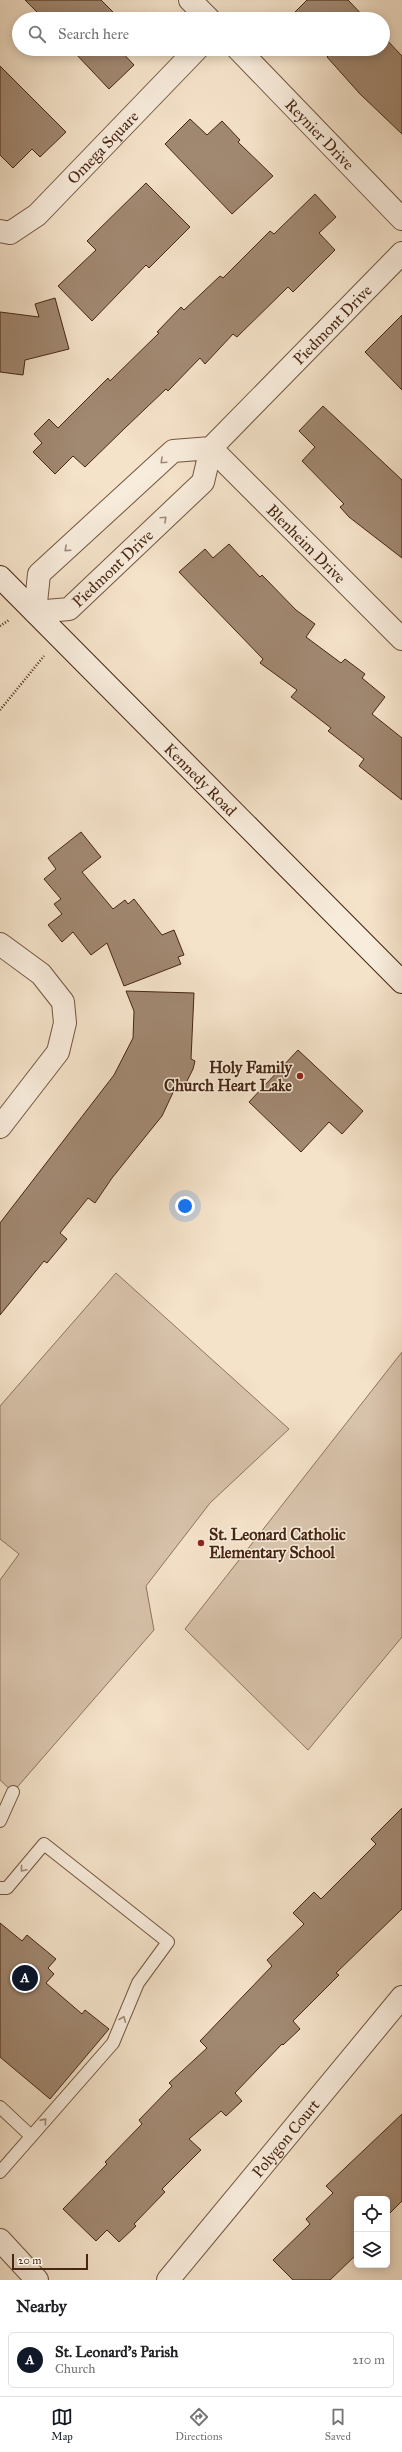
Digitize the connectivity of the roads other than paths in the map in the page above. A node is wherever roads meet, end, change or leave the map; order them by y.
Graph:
1 (190, 0) edge
2 (202, 12) edge
3 (190, 56) edge
4 (245, 56) edge
5 (402, 218) edge
6 (0, 231) edge
7 (402, 253) edge
8 (212, 448) junction
9 (0, 577) edge
10 (35, 612) junction
11 (402, 638) edge
12 (0, 944) edge
13 (402, 982) edge
14 (0, 1127) edge
15 (13, 1792) dead end
16 (0, 1821) edge
17 (0, 1888) edge
18 (402, 1997) edge
19 (0, 2107) edge
20 (31, 2136) junction
21 (0, 2172) edge
22 (0, 2240) edge
23 (37, 2280) edge
24 (168, 2280) edge

1 - 2 street
3 - 6 street, Omega Square
4 - 5 street, Reynier Drive
7 - 8 street, Piedmont Drive
10 -> 8 street, Piedmont Drive
8 -> 10 street
8 - 11 street, Blenheim Drive
9 - 10 street, Kennedy Road
10 - 13 street, Kennedy Road
12 - 14 street
15 - 16 lane
20 -> 17 lane
18 - 24 street, Polygon Court
19 - 20 lane
20 - 21 lane
22 - 23 street

